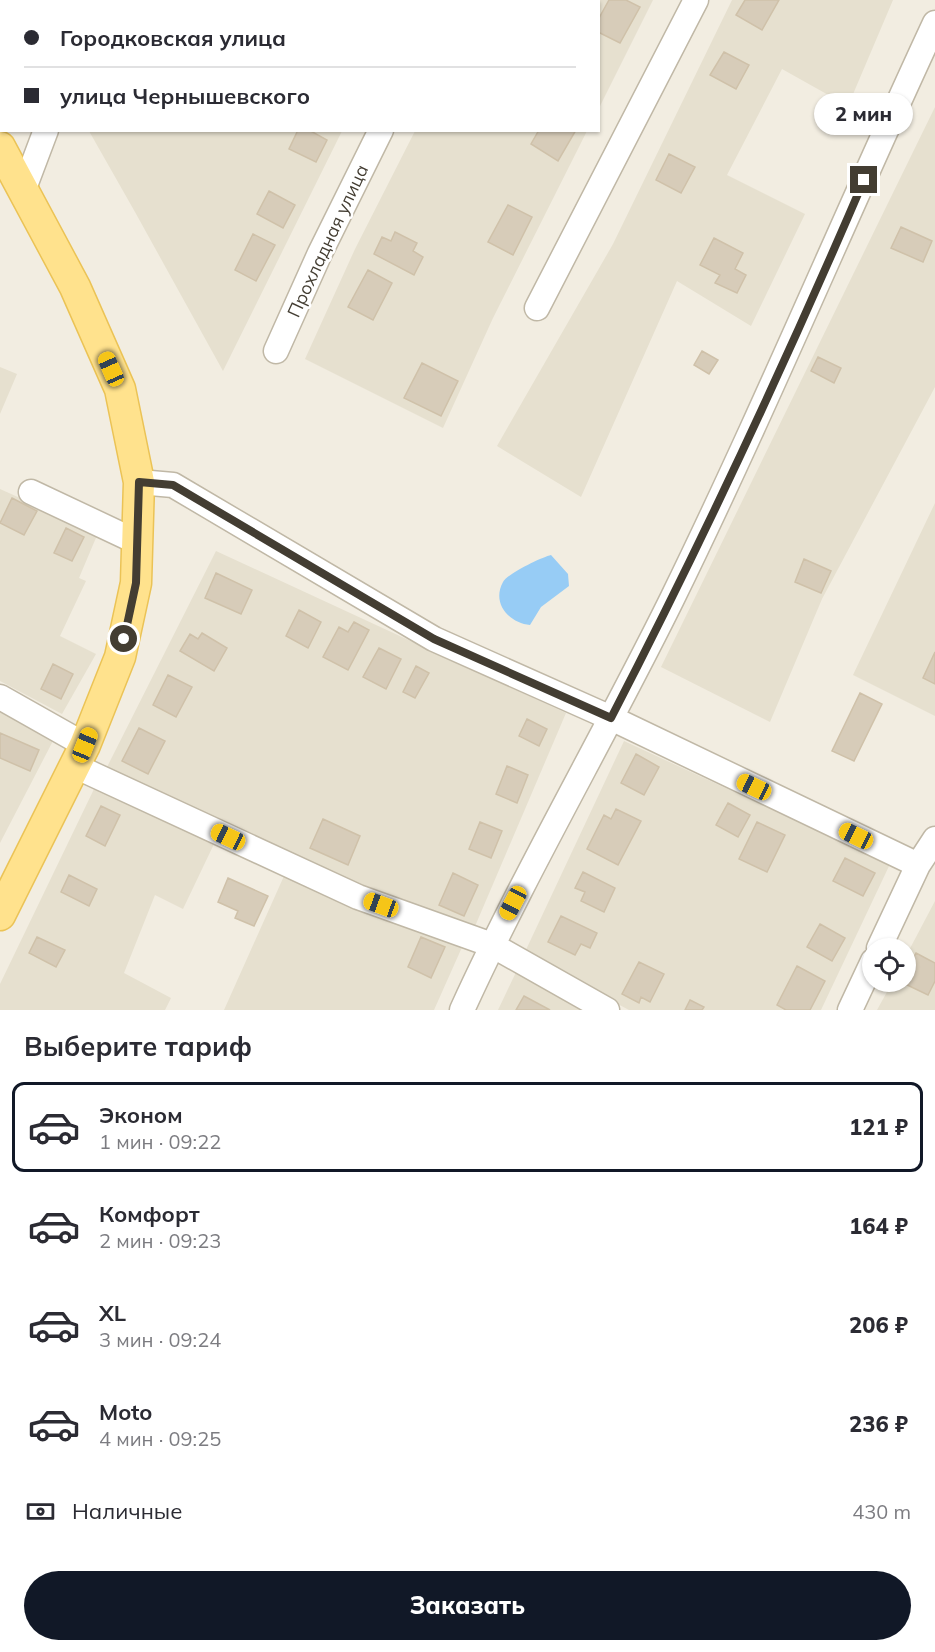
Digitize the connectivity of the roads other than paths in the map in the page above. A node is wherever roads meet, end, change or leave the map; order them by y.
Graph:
1 (696, 0) edge
2 (935, 23) edge
3 (45, 132) edge
4 (380, 132) edge
5 (0, 147) edge
6 (23, 192) junction
7 (537, 309) dead end
8 (276, 351) dead end
9 (139, 482) junction
10 (31, 492) dead end
11 (137, 542) junction
12 (0, 697) edge
13 (611, 718) junction
14 (80, 755) junction
15 (935, 839) edge
16 (918, 865) junction
17 (0, 915) edge
18 (884, 938) edge
19 (492, 945) junction
20 (862, 984) edge
21 (462, 1010) edge
22 (607, 1010) edge
23 (850, 1010) edge

1 - 7 street
2 - 13 street
3 - 6 street
4 - 8 street, Прохладная улица
5 - 6 main road
6 - 9 main road
9 - 11 main road
9 - 13 street
10 - 11 street
11 - 14 main road
12 - 14 street
13 - 16 street
13 - 19 street
14 - 17 main road
14 - 19 street
15 - 16 street
16 - 18 street
19 - 21 street
19 - 22 street
20 - 23 street

